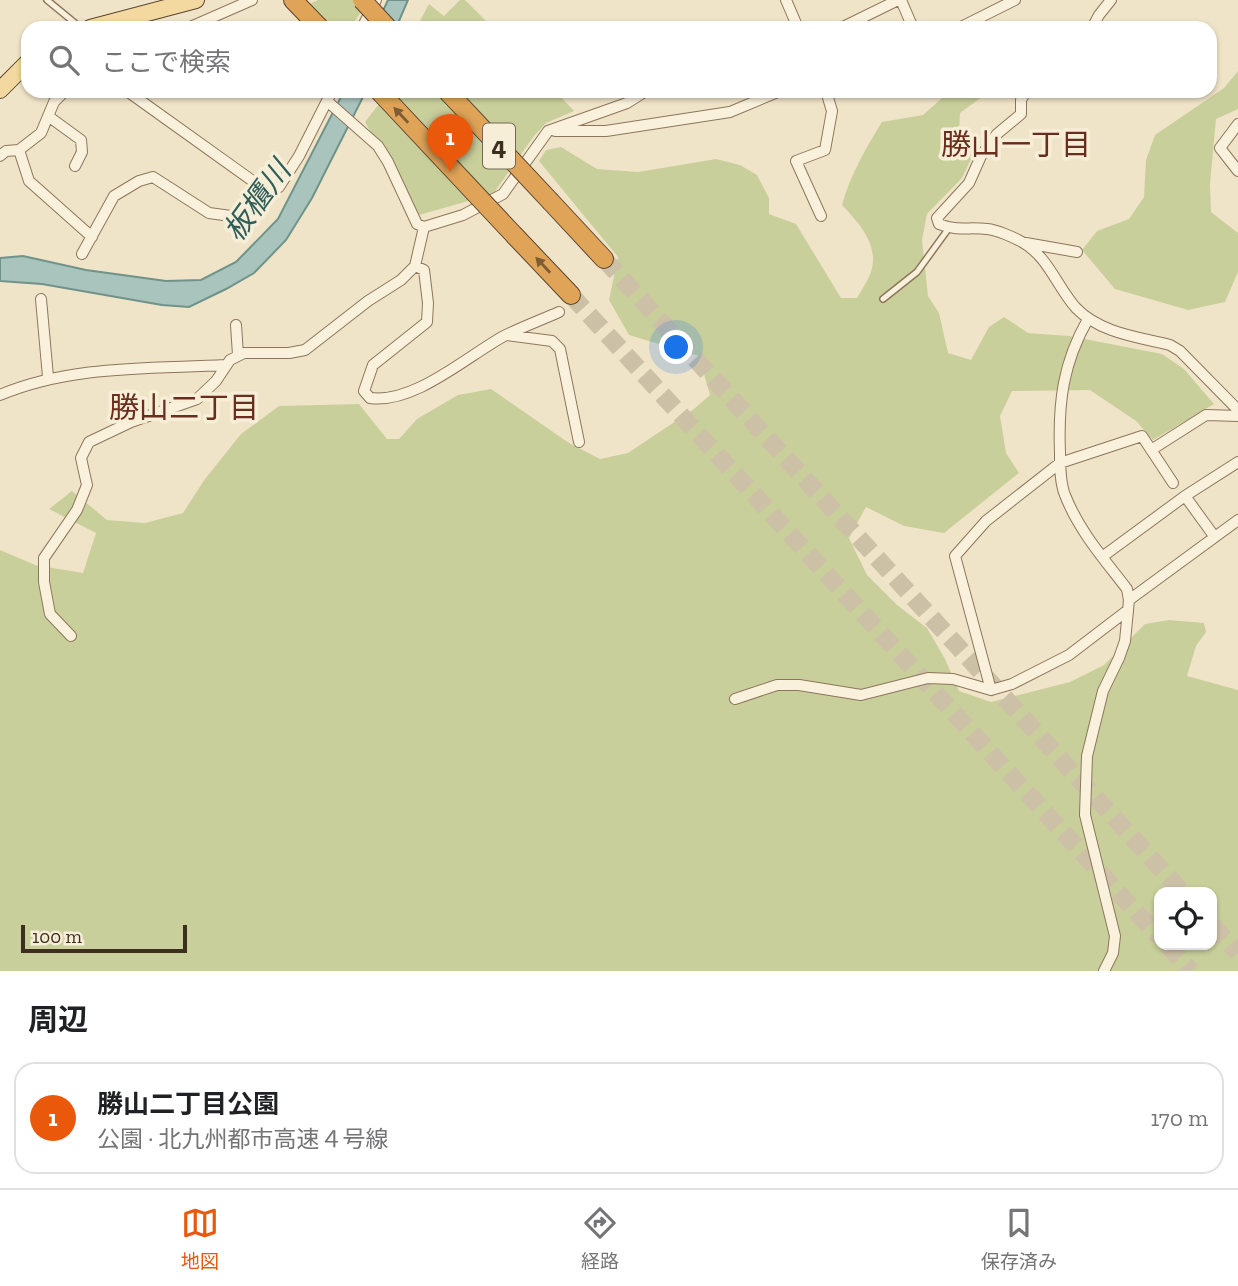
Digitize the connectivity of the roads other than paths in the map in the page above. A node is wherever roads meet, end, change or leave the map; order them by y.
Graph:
1 (47, 0) edge
2 (196, 0) edge
3 (252, 0) edge
4 (293, 0) edge
5 (362, 0) edge
6 (376, 0) edge
7 (786, 0) edge
8 (900, 0) edge
9 (1015, 0) edge
10 (1111, 0) edge
11 (72, 21) edge
12 (116, 21) edge
13 (204, 21) edge
14 (313, 21) edge
15 (366, 21) edge
16 (382, 21) edge
17 (796, 21) edge
18 (856, 21) edge
19 (910, 21) edge
20 (973, 21) edge
21 (1095, 21) edge
22 (21, 69) edge
23 (0, 90) edge
24 (58, 98) edge
25 (137, 98) edge
26 (330, 98) edge
27 (386, 98) edge
28 (454, 98) edge
29 (635, 98) edge
30 (763, 98) edge
31 (828, 98) edge
32 (1022, 98) edge
33 (329, 103) junction
34 (48, 117) junction
35 (1236, 120) edge
36 (548, 131) junction
37 (19, 150) junction
38 (0, 156) edge
39 (75, 166) dead end
40 (1238, 171) edge
41 (271, 194) junction
42 (821, 216) dead end
43 (424, 227) junction
44 (949, 228) junction
45 (92, 237) junction
46 (1022, 242) junction
47 (1077, 252) dead end
48 (82, 254) dead end
49 (604, 259) tunnel mouth
50 (415, 265) junction
51 (571, 295) tunnel mouth
52 (41, 299) dead end
53 (883, 299) dead end
54 (559, 312) dead end
55 (1088, 319) junction
56 (236, 325) dead end
57 (506, 335) junction
58 (238, 355) junction
59 (225, 365) junction
60 (48, 377) junction
61 (0, 395) edge
62 (1238, 410) edge
63 (1238, 416) edge
64 (579, 442) dead end
65 (1151, 450) junction
66 (1238, 462) edge
67 (1060, 463) junction
68 (1173, 483) dead end
69 (1185, 496) junction
70 (1238, 520) edge
71 (1214, 536) junction
72 (1102, 557) junction
73 (1128, 605) junction
74 (71, 636) dead end
75 (991, 690) junction
76 (736, 699) dead end
77 (1104, 971) edge

1 - 11 lane
2 - 12 main road
3 - 13 street
4 - 14 highway
5 - 16 highway, bridge
6 - 15 street
7 - 17 street
8 - 18 street
8 - 19 street
9 - 20 street
10 - 21 street
22 - 23 main road
24 - 34 street
25 - 41 street
26 - 33 street
51 -> 27 highway, 4, bridge
28 - 49 highway, 4, bridge
29 - 36 street
30 - 36 street
31 - 42 street
32 - 44 street
33 - 41 street
33 - 43 street
34 - 37 street
34 - 39 street
35 - 40 street
36 - 43 street
37 - 38 street
37 - 45 street
41 - 45 street
43 - 50 street
44 - 46 street
44 - 53 lane
45 - 48 street
46 - 47 street
46 - 55 street
50 - 57 street
50 - 58 street
52 - 60 street
54 - 57 street
55 - 62 street
55 - 67 street
56 - 58 street
57 - 64 street
58 - 59 street
59 - 60 street
59 - 74 street
60 - 61 street
63 - 65 street
65 - 67 street
65 - 68 street
66 - 69 street
67 - 72 street
67 - 75 street
69 - 71 street
69 - 72 street
70 - 71 street
71 - 73 street
72 - 73 street
73 - 75 street
73 - 77 street
75 - 76 street

